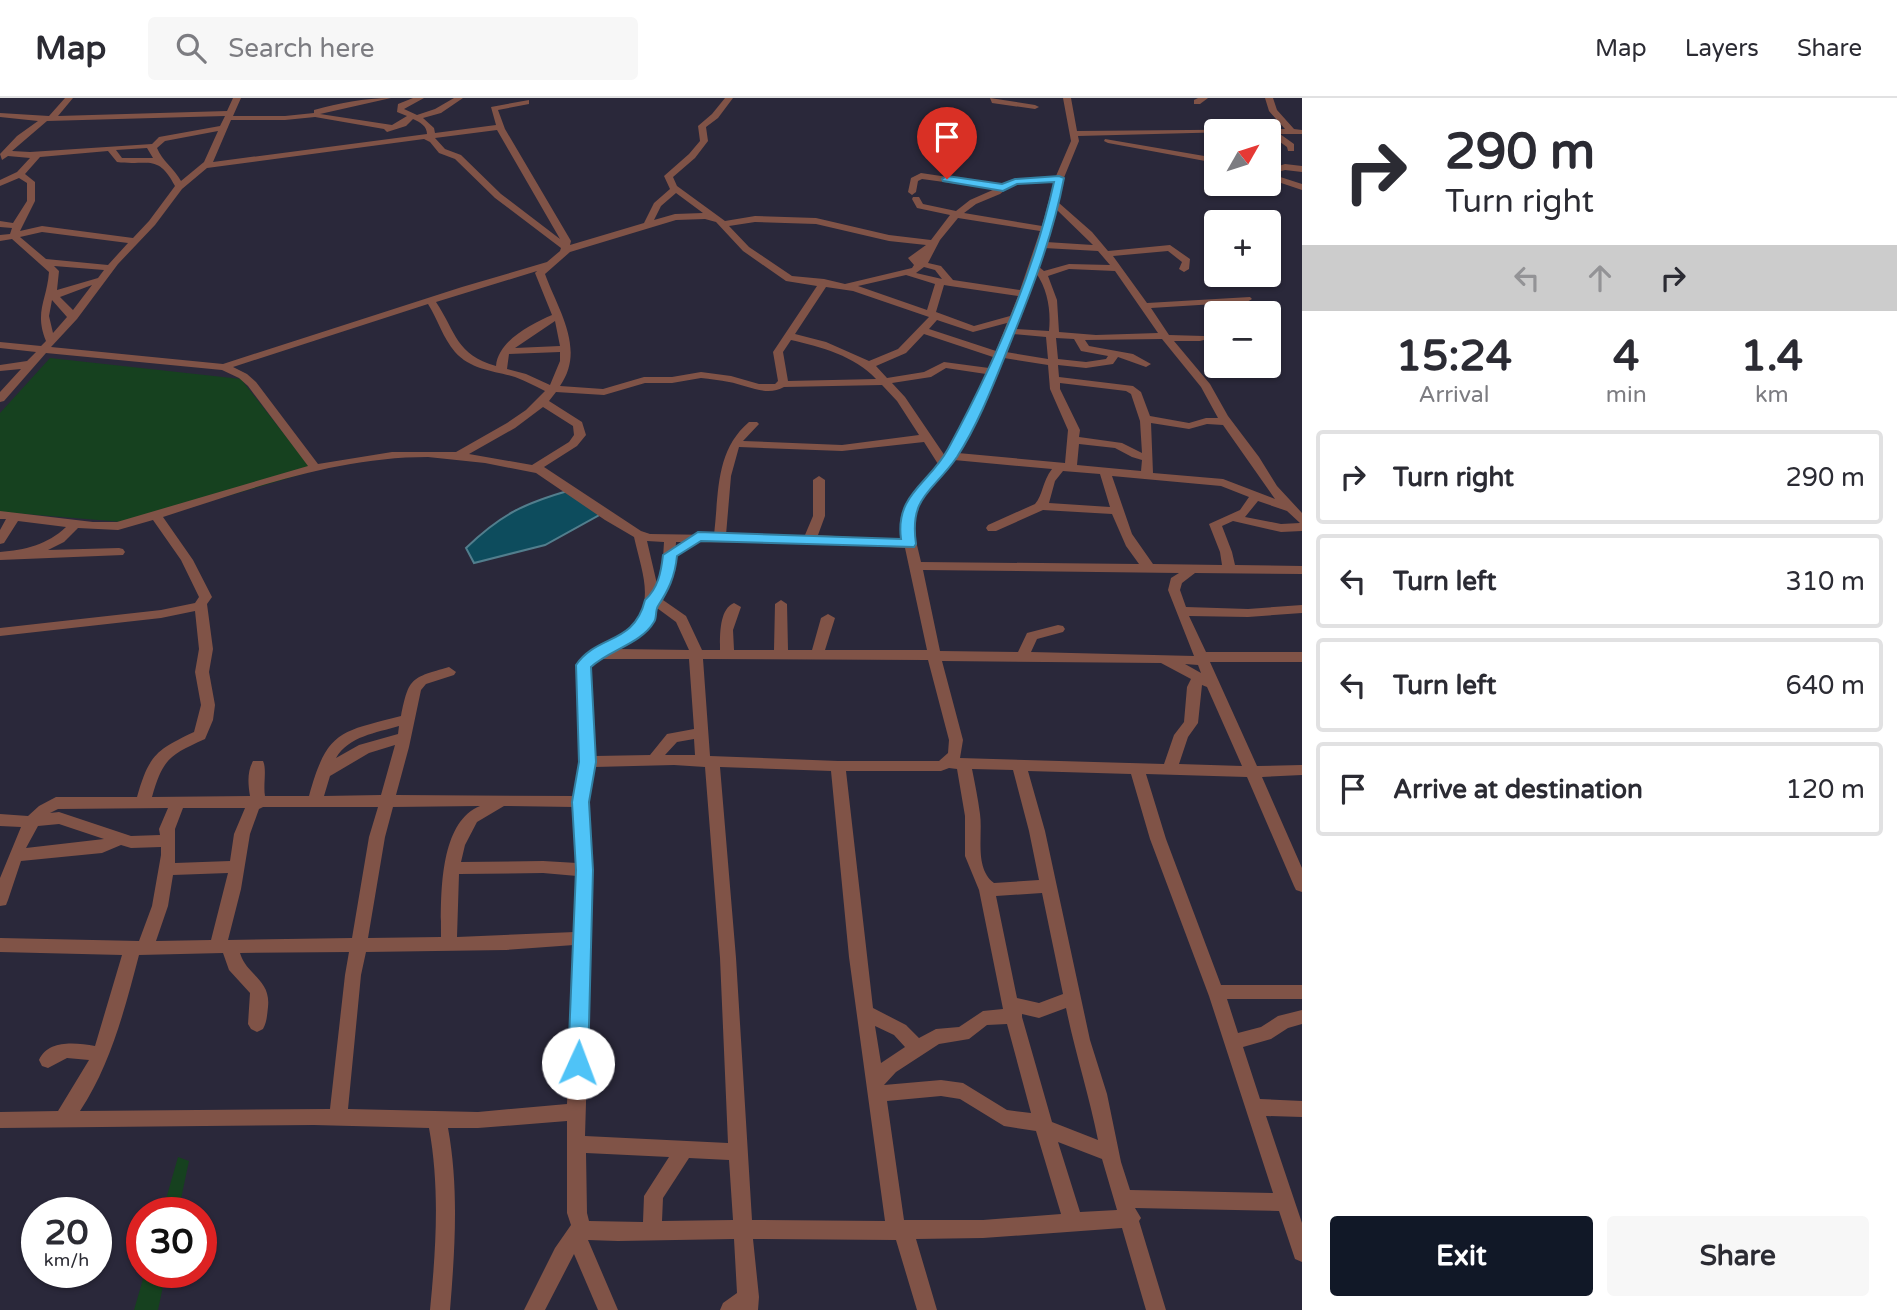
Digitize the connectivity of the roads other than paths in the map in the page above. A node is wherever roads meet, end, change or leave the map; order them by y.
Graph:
1 (69, 98) edge
2 (237, 98) edge
3 (387, 98) edge
4 (459, 98) edge
5 (729, 98) edge
6 (994, 98) edge
7 (1067, 98) edge
8 (1269, 98) edge
9 (414, 99) edge
10 (526, 102) dead end
11 (1035, 107) dead end
12 (306, 115) junction
13 (0, 116) edge
14 (228, 116) junction
15 (415, 116) junction
16 (48, 119) junction
17 (217, 119) junction
18 (500, 127) junction
19 (393, 128) junction
20 (1281, 131) edge
21 (1291, 131) junction
22 (1204, 132) edge
23 (1302, 132) edge
24 (1075, 134) junction
25 (428, 137) junction
26 (1281, 139) edge
27 (1108, 141) dead end
28 (153, 147) junction
29 (349, 147) junction
30 (110, 148) junction
31 (1291, 149) dead end
32 (37, 155) junction
33 (2, 156) edge
34 (1202, 158) edge
35 (159, 161) junction
36 (200, 169) junction
37 (1281, 169) edge
38 (1302, 169) edge
39 (171, 170) junction
40 (20, 174) junction
41 (1059, 178) junction
42 (1281, 179) edge
43 (0, 183) edge
44 (180, 187) junction
45 (1302, 187) edge
46 (674, 188) junction
47 (1003, 188) junction
48 (1054, 204) junction
49 (957, 215) junction
50 (713, 217) junction
51 (530, 221) junction
52 (554, 221) junction
53 (0, 224) edge
54 (648, 224) junction
55 (722, 224) junction
56 (1045, 229) junction
57 (10, 234) edge
58 (909, 240) junction
59 (134, 241) junction
60 (934, 243) junction
61 (1040, 245) junction
62 (566, 249) junction
63 (1104, 251) junction
64 (919, 252) junction
65 (42, 262) junction
66 (547, 265) junction
67 (921, 265) junction
68 (110, 268) junction
69 (1118, 268) junction
70 (1184, 269) dead end
71 (1038, 271) junction
72 (909, 273) junction
73 (102, 280) junction
74 (824, 282) junction
75 (945, 282) junction
76 (845, 285) junction
77 (52, 293) junction
78 (1024, 294) junction
79 (1247, 299) dead end
80 (430, 301) junction
81 (1144, 306) junction
82 (933, 314) junction
83 (558, 316) junction
84 (73, 317) junction
85 (1015, 318) junction
86 (923, 330) junction
87 (1008, 331) junction
88 (788, 336) junction
89 (1166, 337) junction
90 (1200, 338) dead end
91 (1080, 341) junction
92 (0, 345) edge
93 (48, 345) junction
94 (1052, 347) junction
95 (566, 349) junction
96 (507, 351) junction
97 (1001, 355) junction
98 (1114, 355) junction
99 (32, 364) junction
100 (868, 365) junction
101 (1146, 365) dead end
102 (0, 368) edge
103 (224, 368) junction
104 (501, 372) junction
105 (992, 372) junction
106 (1053, 379) junction
107 (886, 382) junction
108 (850, 383) junction
109 (782, 384) junction
110 (553, 390) junction
111 (0, 398) edge
112 (543, 402) junction
113 (1144, 418) junction
114 (1227, 422) junction
115 (753, 424) dead end
116 (926, 438) junction
117 (1073, 440) junction
118 (737, 444) junction
119 (454, 457) junction
120 (1148, 458) junction
121 (948, 460) junction
122 (1066, 466) junction
123 (316, 469) junction
124 (533, 469) junction
125 (1105, 470) junction
126 (1147, 474) junction
127 (818, 480) dead end
128 (1256, 495) junction
129 (1041, 506) junction
130 (1290, 509) junction
131 (1116, 512) junction
132 (0, 515) edge
133 (156, 515) junction
134 (14, 517) junction
135 (1234, 519) junction
136 (1302, 520) edge
137 (75, 524) junction
138 (1302, 527) edge
139 (992, 528) dead end
140 (640, 536) junction
141 (698, 536) junction
142 (720, 537) junction
143 (670, 538) junction
144 (810, 539) junction
145 (0, 540) edge
146 (909, 544) junction
147 (119, 552) dead end
148 (15, 555) junction
149 (670, 555) junction
150 (0, 556) edge
151 (916, 566) junction
152 (1151, 568) junction
153 (1192, 569) junction
154 (1229, 569) junction
155 (1302, 570) edge
156 (1175, 586) junction
157 (654, 600) junction
158 (201, 604) junction
159 (781, 604) dead end
160 (734, 607) dead end
161 (1302, 609) edge
162 (1181, 611) junction
163 (828, 618) dead end
164 (1058, 629) dead end
165 (0, 632) edge
166 (596, 654) junction
167 (727, 654) junction
168 (697, 655) junction
169 (781, 655) junction
170 (817, 655) junction
171 (934, 655) junction
172 (1302, 657) edge
173 (1022, 658) junction
174 (1202, 668) junction
175 (449, 672) dead end
176 (408, 719) junction
177 (701, 734) junction
178 (404, 737) junction
179 (654, 761) junction
180 (708, 761) junction
181 (588, 762) junction
182 (956, 763) junction
183 (258, 765) dead end
184 (838, 766) junction
185 (1019, 766) junction
186 (1136, 767) junction
187 (1170, 768) junction
188 (1302, 770) edge
189 (1251, 772) junction
190 (323, 773) junction
191 (388, 801) junction
192 (499, 801) junction
193 (315, 802) junction
194 (581, 802) junction
195 (143, 803) junction
196 (177, 803) junction
197 (256, 803) junction
198 (0, 820) edge
199 (32, 821) junction
200 (116, 840) junction
201 (168, 841) junction
202 (18, 855) junction
203 (236, 867) junction
204 (454, 868) junction
205 (167, 869) junction
206 (584, 870) junction
207 (4, 881) edge
208 (1048, 886) junction
209 (1302, 886) edge
210 (987, 888) junction
211 (0, 900) edge
212 (584, 938) junction
213 (449, 942) junction
214 (360, 944) junction
215 (0, 945) edge
216 (223, 946) junction
217 (139, 947) junction
218 (1215, 992) junction
219 (1302, 992) edge
220 (1073, 997) junction
221 (1012, 1010) junction
222 (865, 1012) junction
223 (1302, 1017) edge
224 (257, 1024) dead end
225 (1232, 1042) junction
226 (916, 1047) junction
227 (100, 1054) junction
228 (48, 1060) dead end
229 (875, 1088) junction
230 (1253, 1107) junction
231 (1302, 1109) edge
232 (576, 1112) junction
233 (338, 1117) junction
234 (437, 1119) junction
235 (0, 1120) edge
236 (62, 1121) junction
237 (1044, 1125) junction
238 (577, 1144) junction
239 (684, 1150) junction
240 (737, 1152) junction
241 (1111, 1154) junction
242 (1123, 1199) junction
243 (1284, 1202) junction
244 (1131, 1218) junction
245 (1073, 1221) junction
246 (741, 1228) junction
247 (900, 1229) junction
248 (579, 1231) junction
249 (652, 1231) junction
250 (1302, 1252) edge
251 (748, 1303) edge
252 (440, 1310) edge
253 (534, 1310) edge
254 (608, 1310) edge
255 (730, 1310) edge
256 (927, 1310) edge
257 (1156, 1310) edge

1 - 16 street
2 - 14 street
3 - 12 street
4 - 15 street
5 - 46 street
6 - 11 street
7 - 24 street
8 - 21 street
9 - 15 street
10 - 18 street
12 - 14 street
12 - 19 street
13 - 16 street
14 - 17 street
14 - 17 street
15 - 19 street
15 - 25 street
16 - 17 street
16 - 33 street
17 - 28 street
17 - 36 street
18 - 25 street
18 - 52 street
19 - 25 street
19 - 29 street
20 - 21 street
21 - 23 street
22 - 24 street
24 - 41 street
25 - 29 street
25 - 51 street
26 - 31 street
27 - 34 street
28 - 30 street
28 - 35 street
29 - 36 street
30 - 32 street
30 - 35 street
32 - 33 street
32 - 40 street
35 - 39 street
36 - 39 street
36 - 44 street
37 - 38 street
39 - 44 street
40 - 43 street
40 - 57 street
41 - 47 street
41 - 48 street
42 - 45 street
44 - 59 street
46 - 50 street
46 - 54 street
47 - 49 street
47 - 49 street
48 - 56 street
48 - 63 street
49 - 56 street
49 - 60 street
50 - 54 street
50 - 55 street
51 - 52 street
51 - 62 street
52 - 62 street
53 - 57 street
54 - 62 street
55 - 58 street
55 - 74 street
56 - 61 street
57 - 59 street
57 - 65 street
58 - 60 street
58 - 64 street
59 - 68 street
60 - 64 street
60 - 67 street
61 - 63 street
61 - 71 street
62 - 66 street
63 - 69 street
63 - 70 street
64 - 67 street
65 - 68 street
65 - 77 street
66 - 80 street
66 - 83 street
67 - 72 street
67 - 75 street
68 - 73 street
69 - 71 street
69 - 81 street
71 - 78 street
71 - 94 street
72 - 75 street
72 - 76 street
73 - 77 street
73 - 84 street
74 - 76 street
74 - 88 street
75 - 78 street
75 - 82 street
76 - 82 street
77 - 84 street
77 - 93 street
78 - 85 street
79 - 81 street
80 - 103 street
80 - 104 street
81 - 89 street
82 - 85 street
82 - 86 street
83 - 95 street
83 - 96 street
84 - 93 street
85 - 87 street
86 - 97 street
86 - 100 street
87 - 94 street
87 - 97 street
88 - 100 street
88 - 109 street
89 - 90 street
89 - 91 street
89 - 114 street
91 - 94 street
91 - 94 street
91 - 98 street
92 - 93 street
93 - 99 street
93 - 103 street
94 - 97 street
94 - 98 street
94 - 106 street
95 - 96 street
95 - 110 street
96 - 104 street
97 - 105 street
98 - 101 street
99 - 102 street
99 - 111 street
100 - 107 street
100 - 108 street
103 - 123 street
104 - 110 street
105 - 107 street
105 - 121 street
106 - 113 street
106 - 117 street
107 - 108 street
107 - 116 street
108 - 109 street
109 - 110 street
110 - 112 street
112 - 119 street
112 - 124 street
113 - 114 street
113 - 120 street
114 - 130 street
115 - 118 street
116 - 118 street
116 - 121 street
117 - 120 street
117 - 122 street
118 - 142 street
119 - 123 street
119 - 124 street
120 - 126 street
121 - 122 street
121 - 146 street
122 - 125 street
122 - 129 street
123 - 133 street
124 - 140 street
125 - 126 street
125 - 131 street
126 - 128 street
127 - 144 street
128 - 130 street
128 - 135 street
129 - 131 street
129 - 139 street
130 - 136 street
131 - 152 street
132 - 134 street
133 - 137 street
133 - 158 street
134 - 137 street
134 - 145 street
135 - 138 street
135 - 154 street
137 - 148 street
140 - 143 street
140 - 157 street
141 - 142 street
141 - 143 street
141 - 149 street
142 - 144 street
143 - 149 street
144 - 146 street
146 - 151 street
147 - 148 street
148 - 150 street
149 - 157 street
151 - 152 street
151 - 171 street
152 - 153 street
152 - 156 street
153 - 154 street
153 - 156 street
154 - 155 street
156 - 162 street
157 - 166 street
157 - 168 street
158 - 165 street
158 - 195 street
159 - 169 street
160 - 167 street
161 - 162 street
162 - 174 street
163 - 170 street
164 - 173 street
166 - 168 street
166 - 181 street
167 - 168 street
167 - 169 street
168 - 177 street
169 - 170 street
170 - 171 street
171 - 173 street
171 - 182 street
172 - 174 street
173 - 174 street
174 - 187 street
174 - 189 street
175 - 176 street
176 - 178 street
176 - 190 street
177 - 179 street
177 - 180 street
178 - 190 street
178 - 191 street
179 - 180 street
179 - 181 street
180 - 184 street
180 - 240 street
181 - 194 street
182 - 184 street
182 - 185 street
182 - 210 street
183 - 197 street
184 - 222 street
185 - 186 street
185 - 208 street
186 - 187 street
186 - 218 street
187 - 189 street
188 - 189 street
189 - 209 street
190 - 193 street
191 - 192 street
191 - 193 street
191 - 214 street
192 - 194 street
192 - 204 street
193 - 197 street
194 - 206 street
195 - 196 street
195 - 199 street
196 - 197 street
196 - 201 street
197 - 203 street
198 - 199 street
199 - 200 street
199 - 202 street
200 - 201 street
200 - 202 street
201 - 205 street
202 - 207 street
203 - 205 street
203 - 216 street
204 - 206 street
204 - 213 street
205 - 217 street
206 - 212 street
207 - 211 street
208 - 210 street
208 - 220 street
210 - 221 street
212 - 213 street
212 - 232 street
213 - 214 street
214 - 216 street
214 - 233 street
215 - 217 street
216 - 217 street
216 - 224 street
217 - 227 street
218 - 219 street
218 - 225 street
220 - 221 street
220 - 241 street
221 - 226 street
221 - 237 street
222 - 226 street
222 - 229 street
223 - 225 street
225 - 230 street
226 - 229 street
227 - 228 street
227 - 236 street
229 - 237 street
229 - 247 street
230 - 231 street
230 - 243 street
232 - 234 street
232 - 238 street
233 - 234 street
233 - 236 street
234 - 252 street
235 - 236 street
237 - 241 street
237 - 245 street
238 - 239 street
238 - 248 street
239 - 240 street
239 - 249 street
240 - 246 street
241 - 242 street
242 - 243 street
242 - 244 street
243 - 250 street
244 - 245 street
244 - 257 street
245 - 247 street
246 - 247 street
246 - 249 street
246 - 251 street
247 - 256 street
248 - 249 street
248 - 253 street
248 - 254 street
251 - 255 street

